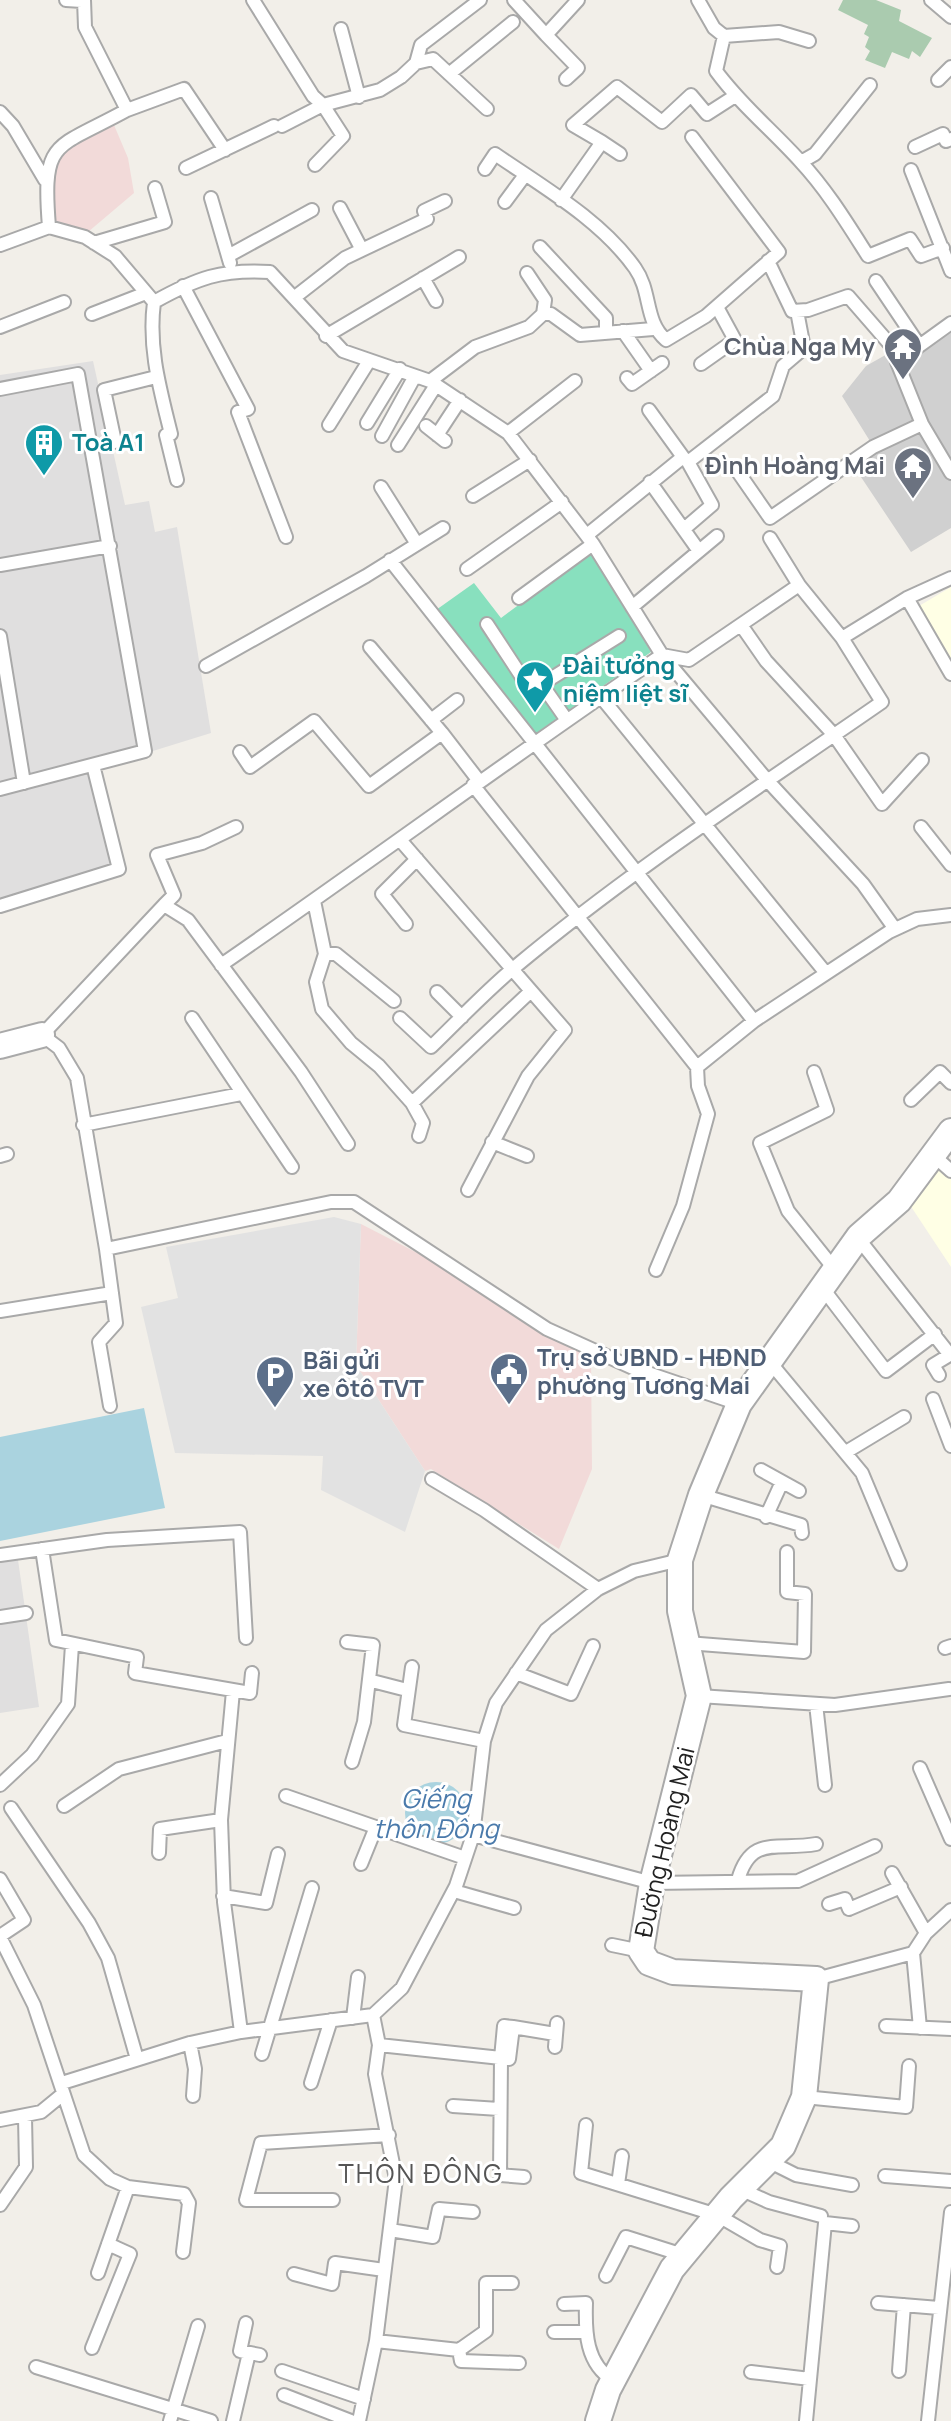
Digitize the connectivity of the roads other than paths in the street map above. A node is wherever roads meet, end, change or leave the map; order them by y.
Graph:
1 (66, 0) edge
2 (253, 0) edge
3 (480, 0) edge
4 (514, 0) edge
5 (578, 0) edge
6 (698, 0) edge
7 (931, 0) edge
8 (83, 1) edge
9 (951, 17) edge
10 (513, 22) dead end
11 (341, 29) dead end
12 (546, 35) junction
13 (724, 36) junction
14 (809, 41) dead end
15 (416, 63) junction
16 (951, 67) edge
17 (449, 74) junction
18 (566, 79) dead end
19 (938, 80) dead end
20 (870, 85) dead end
21 (735, 96) junction
22 (359, 97) junction
23 (323, 105) junction
24 (487, 109) dead end
25 (127, 110) junction
26 (0, 112) edge
27 (692, 137) dead end
28 (951, 139) edge
29 (602, 142) junction
30 (915, 147) dead end
31 (225, 150) junction
32 (620, 154) dead end
33 (801, 162) junction
34 (315, 165) dead end
35 (186, 168) dead end
36 (485, 169) dead end
37 (911, 170) dead end
38 (525, 175) junction
39 (45, 180) junction
40 (155, 188) dead end
41 (211, 198) dead end
42 (561, 200) junction
43 (445, 201) dead end
44 (505, 202) dead end
45 (340, 208) dead end
46 (312, 210) dead end
47 (49, 227) junction
48 (944, 239) edge
49 (94, 243) junction
50 (0, 245) edge
51 (540, 247) dead end
52 (362, 250) junction
53 (228, 256) junction
54 (459, 257) dead end
55 (768, 261) junction
56 (232, 270) junction
57 (951, 271) edge
58 (527, 273) dead end
59 (423, 278) junction
60 (876, 281) dead end
61 (381, 285) dead end
62 (183, 286) junction
63 (150, 297) junction
64 (295, 297) junction
65 (388, 298) junction
66 (436, 301) dead end
67 (64, 302) dead end
68 (717, 307) junction
69 (797, 311) junction
70 (92, 314) dead end
71 (543, 314) junction
72 (951, 323) edge
73 (0, 327) edge
74 (653, 329) junction
75 (623, 331) junction
76 (606, 333) junction
77 (326, 336) junction
78 (919, 345) junction
79 (901, 357) junction
80 (369, 361) junction
81 (701, 364) dead end
82 (400, 369) junction
83 (415, 376) junction
84 (156, 377) junction
85 (627, 378) dead end
86 (575, 381) dead end
87 (433, 383) junction
88 (0, 389) edge
89 (460, 400) junction
90 (649, 410) dead end
91 (367, 423) dead end
92 (922, 424) junction
93 (329, 425) dead end
94 (508, 433) junction
95 (436, 434) dead end
96 (382, 436) dead end
97 (115, 442) dead end
98 (398, 445) dead end
99 (530, 460) junction
100 (686, 460) junction
101 (736, 469) dead end
102 (951, 473) edge
103 (177, 480) dead end
104 (650, 482) junction
105 (381, 487) dead end
106 (473, 496) dead end
107 (562, 502) junction
108 (443, 528) dead end
109 (684, 529) junction
110 (717, 536) dead end
111 (286, 537) dead end
112 (770, 538) dead end
113 (590, 540) junction
114 (417, 544) junction
115 (110, 546) junction
116 (699, 551) junction
117 (390, 560) junction
118 (0, 565) edge
119 (467, 569) dead end
120 (951, 578) edge
121 (799, 585) junction
122 (519, 598) dead end
123 (907, 598) junction
124 (632, 607) junction
125 (487, 624) dead end
126 (741, 625) junction
127 (619, 636) dead end
128 (842, 638) junction
129 (0, 642) edge
130 (370, 647) dead end
131 (662, 655) junction
132 (206, 666) dead end
133 (951, 674) edge
134 (543, 686) junction
135 (601, 697) junction
136 (457, 700) dead end
137 (566, 719) junction
138 (431, 720) junction
139 (442, 733) junction
140 (834, 735) junction
141 (532, 744) junction
142 (240, 752) dead end
143 (922, 760) dead end
144 (93, 765) junction
145 (767, 780) junction
146 (24, 783) junction
147 (476, 783) junction
148 (0, 789) edge
149 (702, 825) junction
150 (236, 827) dead end
151 (921, 827) dead end
152 (401, 841) junction
153 (417, 859) junction
154 (951, 865) edge
155 (635, 874) junction
156 (314, 901) junction
157 (164, 905) junction
158 (0, 906) edge
159 (951, 915) edge
160 (576, 917) junction
161 (406, 924) dead end
162 (895, 929) junction
163 (325, 954) junction
164 (221, 965) junction
165 (512, 969) junction
166 (825, 972) junction
167 (531, 991) junction
168 (437, 992) dead end
169 (394, 1001) dead end
170 (462, 1017) junction
171 (192, 1018) dead end
172 (400, 1018) dead end
173 (754, 1021) junction
174 (42, 1035) junction
175 (0, 1046) edge
176 (697, 1067) junction
177 (814, 1072) dead end
178 (951, 1083) edge
179 (241, 1094) junction
180 (911, 1100) dead end
181 (412, 1103) junction
182 (83, 1125) junction
183 (951, 1131) edge
184 (419, 1136) dead end
185 (492, 1142) junction
186 (348, 1144) dead end
187 (527, 1156) dead end
188 (942, 1163) edge
189 (292, 1167) dead end
190 (468, 1190) dead end
191 (858, 1238) junction
192 (106, 1249) junction
193 (656, 1270) dead end
194 (830, 1280) junction
195 (112, 1293) junction
196 (0, 1311) edge
197 (935, 1334) junction
198 (950, 1355) edge
199 (769, 1361) junction
200 (939, 1375) dead end
201 (933, 1399) dead end
202 (739, 1404) junction
203 (951, 1405) edge
204 (110, 1406) dead end
205 (939, 1412) junction
206 (904, 1417) dead end
207 (951, 1446) edge
208 (846, 1452) junction
209 (761, 1470) dead end
210 (432, 1479) dead end
211 (781, 1484) junction
212 (799, 1491) dead end
213 (701, 1495) junction
214 (766, 1517) junction
215 (802, 1533) dead end
216 (42, 1549) junction
217 (787, 1552) dead end
218 (0, 1555) edge
219 (680, 1560) junction
220 (900, 1564) dead end
221 (598, 1589) junction
222 (26, 1613) dead end
223 (0, 1617) edge
224 (246, 1638) dead end
225 (347, 1642) dead end
226 (687, 1643) junction
227 (72, 1645) junction
228 (593, 1646) dead end
229 (412, 1667) dead end
230 (252, 1673) dead end
231 (516, 1673) junction
232 (372, 1681) junction
233 (949, 1689) dead end
234 (407, 1690) junction
235 (233, 1691) junction
236 (699, 1696) junction
237 (816, 1704) junction
238 (227, 1741) junction
239 (484, 1741) junction
240 (352, 1762) dead end
241 (920, 1768) dead end
242 (0, 1785) edge
243 (825, 1785) dead end
244 (286, 1796) dead end
245 (64, 1806) dead end
246 (11, 1808) dead end
247 (221, 1820) junction
248 (946, 1820) edge
249 (376, 1827) junction
250 (473, 1835) junction
251 (951, 1839) edge
252 (816, 1844) dead end
253 (875, 1846) dead end
254 (159, 1853) dead end
255 (278, 1854) dead end
256 (465, 1858) junction
257 (361, 1864) dead end
258 (892, 1873) dead end
259 (0, 1879) edge
260 (738, 1880) junction
261 (652, 1883) junction
262 (901, 1887) junction
263 (312, 1888) dead end
264 (454, 1891) junction
265 (223, 1896) junction
266 (829, 1904) dead end
267 (514, 1908) dead end
268 (951, 1910) edge
269 (926, 1933) junction
270 (0, 1936) edge
271 (612, 1945) dead end
272 (641, 1951) junction
273 (913, 1953) junction
274 (358, 1977) dead end
275 (816, 1979) junction
276 (373, 2015) junction
277 (353, 2018) junction
278 (331, 2020) junction
279 (886, 2026) dead end
280 (270, 2028) junction
281 (920, 2028) junction
282 (951, 2029) edge
283 (241, 2032) junction
284 (556, 2035) dead end
285 (190, 2043) junction
286 (379, 2045) junction
287 (262, 2054) dead end
288 (501, 2058) junction
289 (137, 2059) junction
290 (909, 2066) dead end
291 (311, 2083) dead end
292 (63, 2088) junction
293 (193, 2096) dead end
294 (804, 2097) junction
295 (453, 2106) dead end
296 (499, 2109) junction
297 (25, 2117) junction
298 (0, 2120) edge
299 (586, 2125) dead end
300 (389, 2135) junction
301 (622, 2156) dead end
302 (768, 2161) junction
303 (885, 2176) dead end
304 (524, 2177) dead end
305 (951, 2181) edge
306 (618, 2184) junction
307 (852, 2185) dead end
308 (128, 2187) junction
309 (740, 2189) junction
310 (333, 2200) dead end
311 (0, 2205) edge
312 (473, 2212) dead end
313 (951, 2212) edge
314 (717, 2215) junction
315 (821, 2216) dead end
316 (852, 2226) dead end
317 (390, 2230) junction
318 (108, 2244) junction
319 (183, 2252) dead end
320 (683, 2255) junction
321 (777, 2267) dead end
322 (384, 2270) junction
323 (98, 2273) dead end
324 (294, 2274) dead end
325 (606, 2276) dead end
326 (512, 2283) dead end
327 (878, 2303) dead end
328 (564, 2304) dead end
329 (904, 2305) junction
330 (939, 2308) junction
331 (246, 2323) dead end
332 (198, 2326) dead end
333 (554, 2332) dead end
334 (585, 2332) junction
335 (376, 2341) junction
336 (92, 2348) dead end
337 (459, 2350) junction
338 (519, 2363) dead end
339 (36, 2367) dead end
340 (282, 2371) dead end
341 (899, 2371) dead end
342 (751, 2372) dead end
343 (810, 2379) junction
344 (613, 2380) junction
345 (284, 2395) dead end
346 (364, 2399) junction
347 (172, 2415) edge
348 (211, 2421) edge
349 (233, 2421) edge
350 (351, 2421) edge
351 (359, 2421) edge
352 (598, 2421) edge
353 (806, 2421) edge
354 (928, 2421) edge

1 - 8 lane
2 - 23 lane
3 - 15 lane
4 - 12 lane
5 - 12 lane
6 - 13 lane
7 - 9 lane
8 - 25 lane
10 - 17 lane
11 - 22 lane
12 - 18 lane
13 - 14 lane
13 - 21 lane
15 - 17 lane
15 - 22 lane
16 - 19 lane
17 - 24 lane
20 - 33 lane
21 - 29 lane
21 - 33 lane
22 - 23 lane
23 - 31 lane
23 - 34 lane
25 - 31 lane
25 - 39 lane
26 - 39 lane
27 - 55 lane
28 - 30 lane
29 - 32 lane
29 - 42 lane
31 - 35 lane
33 - 48 lane
36 - 38 lane
37 - 48 lane
38 - 42 lane
38 - 44 lane
39 - 47 lane
40 - 49 lane
41 - 53 lane
42 - 74 lane
43 - 52 lane
45 - 52 lane
46 - 53 lane
47 - 49 lane
47 - 50 lane
48 - 57 lane
49 - 63 lane
51 - 76 lane
52 - 64 lane
53 - 56 lane
54 - 59 lane
55 - 68 lane
55 - 69 lane
56 - 62 lane
56 - 64 lane
58 - 71 lane
59 - 65 lane
59 - 66 lane
60 - 78 lane
61 - 65 lane
62 - 63 lane
62 - 111 lane
63 - 70 lane
63 - 84 lane
64 - 77 lane
65 - 77 lane
67 - 73 lane
68 - 74 lane
68 - 81 lane
69 - 79 lane
69 - 100 lane
71 - 76 lane
71 - 87 lane
72 - 78 lane
74 - 75 lane
75 - 76 lane
75 - 85 lane
77 - 80 lane
78 - 79 lane
79 - 92 lane
80 - 82 lane
80 - 93 lane
82 - 83 lane
82 - 91 lane
83 - 87 lane
83 - 96 lane
84 - 97 lane
84 - 103 lane
86 - 94 lane
87 - 89 lane
87 - 98 lane
88 - 115 lane
89 - 94 lane
89 - 95 lane
90 - 100 lane
92 - 101 lane
92 - 102 lane
94 - 99 lane
99 - 106 lane
99 - 107 lane
100 - 104 lane
100 - 109 lane
104 - 109 lane
104 - 113 lane
105 - 114 lane
107 - 113 lane
107 - 119 lane
108 - 114 lane
109 - 116 lane
110 - 116 lane
112 - 121 lane
113 - 122 lane
113 - 124 lane
114 - 117 lane
115 - 118 lane
115 - 144 lane
116 - 124 lane
117 - 132 lane
117 - 141 lane
120 - 123 lane
121 - 126 lane
121 - 128 lane
123 - 128 lane
123 - 133 lane
124 - 131 lane
125 - 134 lane
126 - 131 lane
126 - 140 lane
127 - 134 lane
128 - 140 lane
129 - 146 lane
130 - 138 lane
131 - 135 lane
131 - 145 lane
134 - 137 lane
135 - 137 lane
135 - 149 lane
136 - 138 lane
137 - 141 lane
138 - 139 lane
139 - 142 lane
139 - 147 lane
140 - 143 lane
140 - 145 lane
141 - 147 lane
141 - 155 lane
144 - 146 lane
144 - 158 lane
145 - 149 lane
145 - 162 lane
146 - 148 lane
147 - 152 lane
147 - 160 lane
149 - 155 lane
149 - 166 lane
150 - 157 lane
151 - 154 lane
152 - 153 lane
152 - 156 lane
153 - 161 lane
153 - 165 lane
155 - 160 lane
155 - 173 lane
156 - 163 lane
156 - 164 lane
157 - 164 lane
157 - 174 lane
159 - 162 lane
160 - 165 lane
160 - 176 lane
162 - 166 lane
163 - 169 lane
163 - 181 lane
164 - 186 lane
165 - 167 lane
165 - 170 lane
166 - 173 lane
167 - 181 lane
167 - 185 lane
168 - 170 lane
170 - 172 lane
171 - 179 lane
173 - 176 lane
174 - 175 street
174 - 182 lane
176 - 193 lane
177 - 194 lane
178 - 180 lane
179 - 182 lane
179 - 189 lane
181 - 184 lane
182 - 192 lane
183 - 188 street, Đường Hoàng Mai
185 - 187 lane
185 - 190 lane
188 - 191 street, Đường Hoàng Mai
191 - 194 street, Đường Hoàng Mai
191 - 197 lane
192 - 195 lane
192 - 202 lane
194 - 197 lane
194 - 199 street, Đường Hoàng Mai
195 - 196 lane
195 - 204 lane
197 - 198 lane
198 - 200 lane
199 - 202 street, Đường Hoàng Mai
199 - 208 lane
201 - 205 lane
202 - 213 street, Đường Hoàng Mai
203 - 205 lane
205 - 207 lane
206 - 208 lane
208 - 220 lane
209 - 211 lane
210 - 221 lane
211 - 212 lane
211 - 214 lane
213 - 214 lane
213 - 219 street, Đường Hoàng Mai
214 - 215 lane
216 - 218 lane
216 - 224 lane
216 - 227 lane
217 - 226 lane
219 - 221 lane
219 - 226 street, Đường Hoàng Mai
221 - 231 lane
222 - 223 lane
225 - 232 lane
226 - 236 street, Đường Hoàng Mai
227 - 235 lane
227 - 242 lane
228 - 231 lane
229 - 234 lane
230 - 235 lane
231 - 239 lane
232 - 234 lane
232 - 240 lane
233 - 237 lane
234 - 239 lane
235 - 238 lane
236 - 237 lane
236 - 261 street, Đường Hoàng Mai
237 - 243 lane
238 - 245 lane
238 - 247 lane
239 - 250 lane
241 - 248 lane
244 - 249 lane
246 - 289 lane
247 - 254 lane
247 - 265 lane
248 - 251 lane
249 - 256 lane
249 - 257 lane
250 - 256 lane
250 - 261 lane
252 - 260 lane
253 - 260 lane
255 - 265 lane
256 - 264 lane
258 - 262 lane
259 - 270 lane
260 - 261 lane
261 - 272 street, Đường Hoàng Mai
262 - 266 lane
262 - 269 lane
263 - 280 lane
264 - 267 lane
264 - 276 lane
265 - 283 lane
268 - 269 lane
269 - 273 lane
270 - 292 lane
271 - 272 lane
272 - 275 street, Đường Hoàng Mai
273 - 275 lane
273 - 281 lane
274 - 277 lane
275 - 294 street
276 - 277 lane
276 - 286 lane
277 - 278 lane
278 - 280 lane
278 - 291 lane
279 - 281 lane
280 - 283 lane
280 - 287 lane
281 - 282 lane
283 - 285 lane
284 - 288 lane
285 - 289 lane
285 - 293 lane
286 - 288 lane
286 - 300 lane
288 - 296 lane
289 - 292 lane
290 - 294 lane
292 - 297 lane
292 - 308 lane
294 - 302 street
295 - 296 lane
296 - 304 lane
297 - 298 lane
297 - 311 lane
299 - 306 lane
300 - 310 lane
300 - 317 lane
301 - 306 lane
302 - 307 lane
302 - 309 street
303 - 305 lane
306 - 314 lane
308 - 318 lane
308 - 319 lane
309 - 314 street
309 - 315 lane
312 - 317 lane
313 - 330 lane
314 - 320 street
314 - 321 lane
316 - 343 lane
317 - 322 lane
318 - 323 lane
318 - 336 lane
320 - 325 lane
320 - 344 street
322 - 324 lane
322 - 335 lane
326 - 337 lane
327 - 329 lane
328 - 334 lane
329 - 330 lane
329 - 341 lane
330 - 354 lane
331 - 349 lane
332 - 347 lane
333 - 334 lane
334 - 344 lane
335 - 337 lane
335 - 346 lane
337 - 338 lane
339 - 347 lane
340 - 346 lane
342 - 343 lane
343 - 353 lane
344 - 352 street
345 - 350 lane
346 - 351 lane
347 - 348 lane

